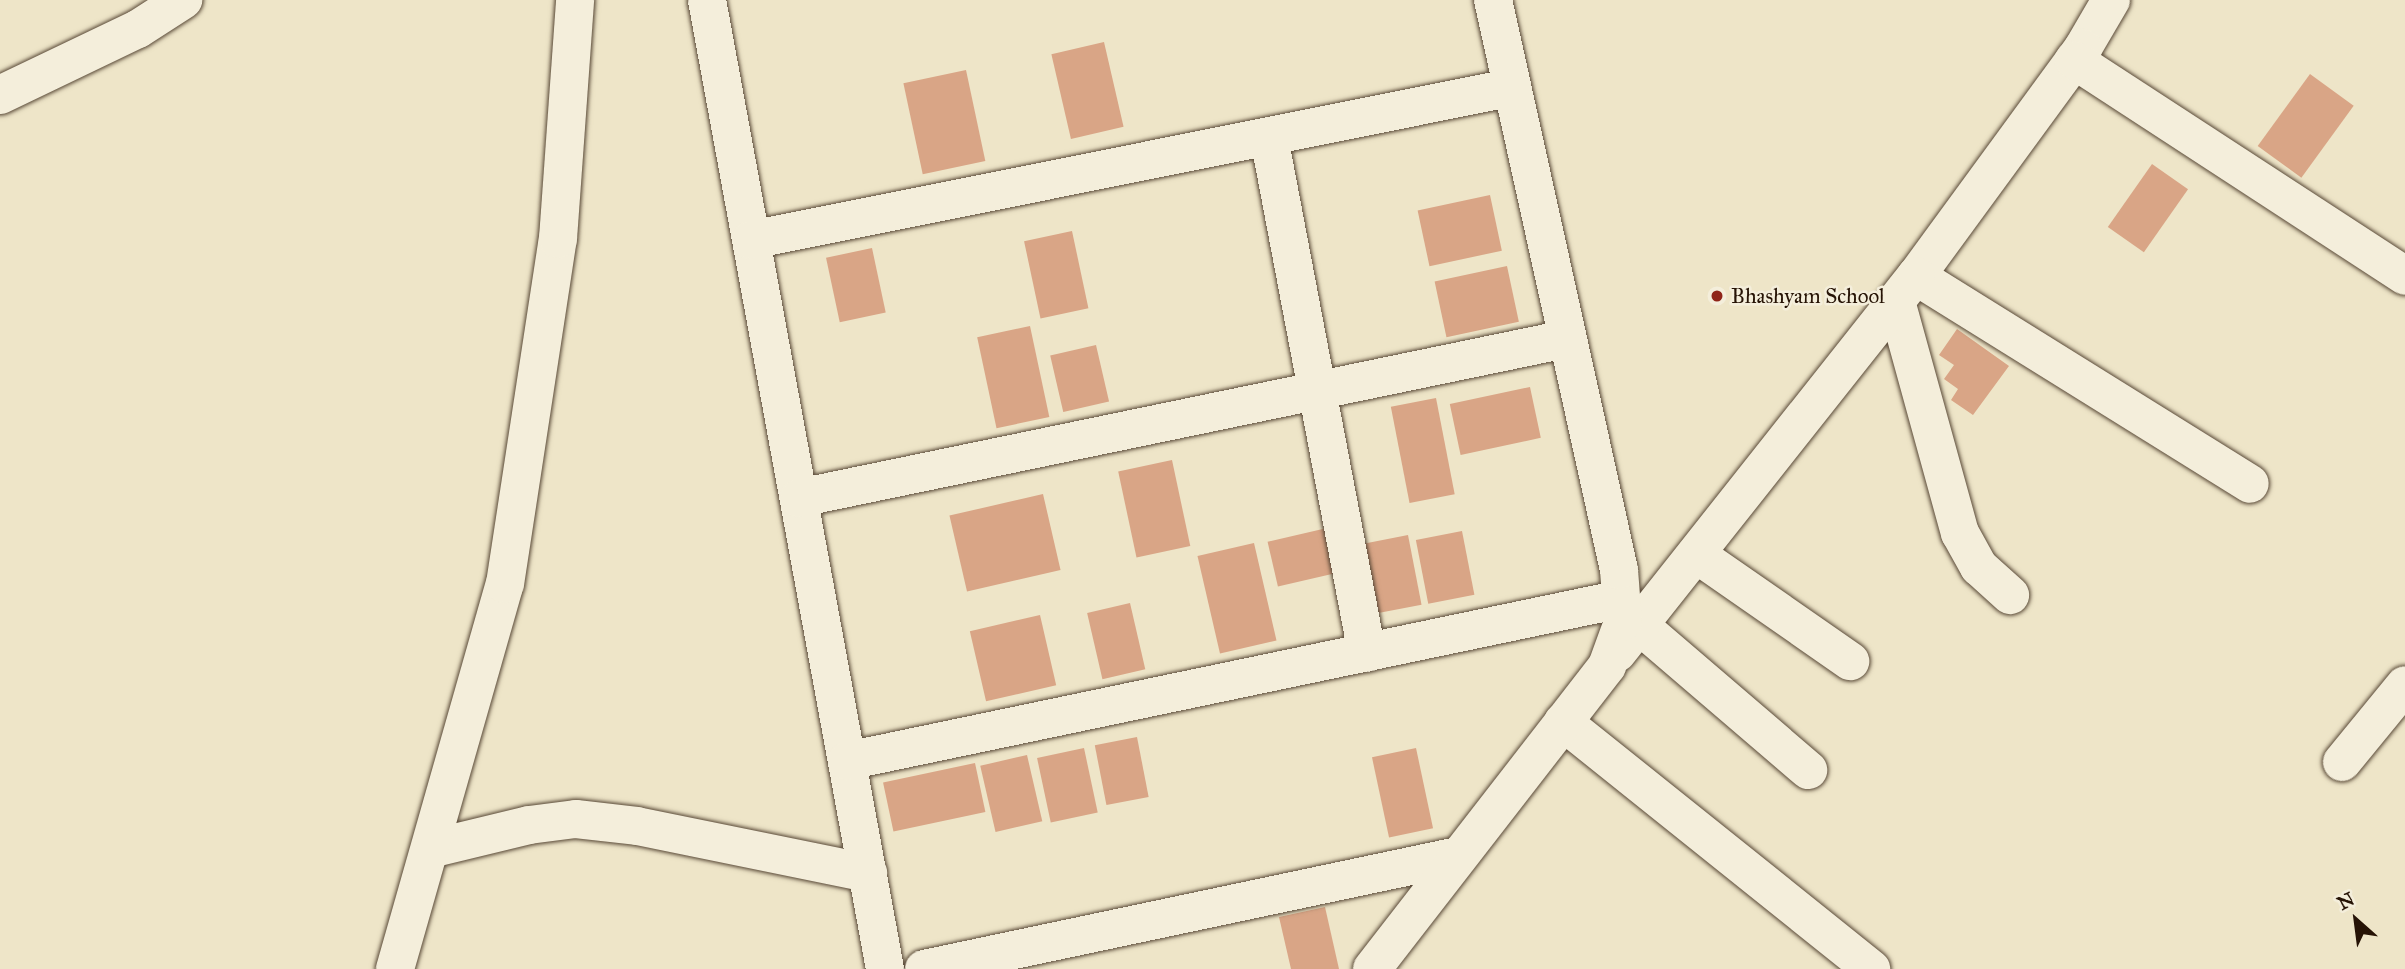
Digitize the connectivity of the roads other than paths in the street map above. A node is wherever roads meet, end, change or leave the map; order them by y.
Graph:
1 (183, 0) edge
2 (575, 0) edge
3 (707, 0) edge
4 (1493, 0) edge
5 (2111, 0) edge
6 (2074, 60) junction
7 (1509, 88) junction
8 (0, 95) edge
9 (1269, 137) junction
10 (751, 240) junction
11 (2405, 276) edge
12 (1906, 288) junction
13 (1566, 339) junction
14 (1317, 389) junction
15 (2250, 484) dead end
16 (799, 498) junction
17 (1696, 554) junction
18 (2010, 595) dead end
19 (1630, 612) junction
20 (1367, 653) junction
21 (1850, 661) dead end
22 (2405, 685) edge
23 (1563, 722) junction
24 (847, 761) junction
25 (2342, 762) dead end
26 (1808, 770) dead end
27 (430, 849) junction
28 (1458, 856) junction
29 (868, 873) junction
30 (395, 969) edge
31 (885, 969) edge
32 (924, 969) edge
33 (1372, 969) edge
34 (1871, 969) edge

1 - 8 street
2 - 27 street
3 - 10 street
4 - 7 street
5 - 6 street
6 - 11 street
6 - 12 street
7 - 9 street
7 - 13 street
9 - 10 street
9 - 14 street
10 - 16 street
12 - 15 street
12 - 17 street
12 - 18 street
13 - 14 street
13 - 19 street
14 - 16 street
14 - 20 street
16 - 24 street
17 - 19 street
17 - 21 street
19 - 20 street
19 - 23 street
19 - 26 street
20 - 24 street
22 - 25 street
23 - 28 street
23 - 34 street
24 - 29 street
27 - 29 street
27 - 30 street
28 - 32 street
28 - 33 street
29 - 31 street

